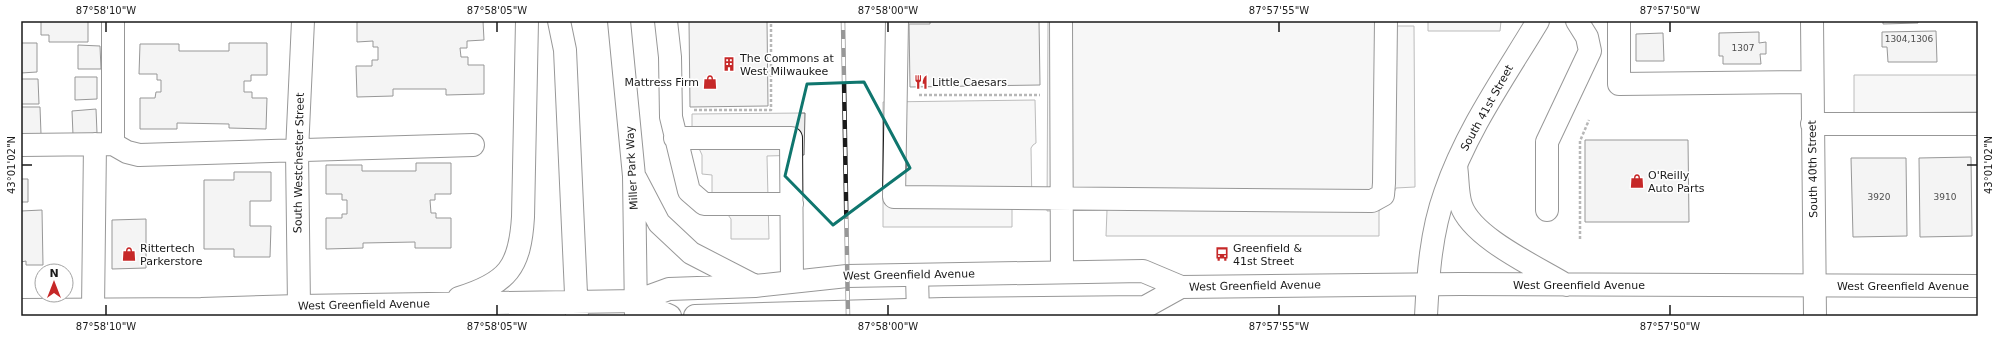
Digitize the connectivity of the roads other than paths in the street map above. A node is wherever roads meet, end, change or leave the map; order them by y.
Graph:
1 (113, 21) edge
2 (303, 21) edge
3 (527, 21) edge
4 (559, 21) edge
5 (619, 21) edge
6 (666, 21) edge
7 (897, 21) edge
8 (1061, 21) edge
9 (1386, 21) edge
10 (1538, 21) edge
11 (1577, 21) edge
12 (1619, 21) edge
13 (1812, 21) edge
14 (1811, 82) junction
15 (1812, 124) junction
16 (1978, 124) edge
17 (675, 138) junction
18 (104, 144) junction
19 (21, 145) edge
20 (472, 145) dead end
21 (297, 151) junction
22 (1456, 166) junction
23 (634, 176) junction
24 (1062, 199) junction
25 (792, 204) junction
26 (1547, 210) dead end
27 (1062, 272) junction
28 (917, 275) junction
29 (792, 281) junction
30 (1428, 285) junction
31 (754, 286) junction
32 (1568, 286) junction
33 (1815, 286) junction
34 (1978, 286) edge
35 (1180, 287) junction
36 (442, 304) junction
37 (299, 306) junction
38 (93, 309) junction
39 (577, 309) edge
40 (636, 309) edge
41 (21, 310) edge
42 (366, 310) edge
43 (325, 311) edge
44 (1041, 312) edge
45 (193, 313) edge
46 (918, 313) edge
47 (598, 316) edge
48 (670, 316) edge
49 (695, 316) edge
50 (1426, 316) edge
51 (1815, 316) edge

1 - 18 main road
2 - 21 main road, South Westchester Street
3 - 36 main road
4 - 39 main road
5 - 23 main road, Miller Park Way
6 - 17 main road
7 - 24 main road
8 - 24 main road
9 - 24 main road
10 - 22 main road, South 41st Street
11 - 26 main road
12 - 14 main road
13 - 14 main road, South 40th Street
14 - 15 main road, South 40th Street
15 - 16 main road
15 - 33 main road, South 40th Street
17 - 25 main road
17 - 25 main road
18 - 19 main road
18 - 21 main road
18 - 38 main road
20 - 21 main road
21 - 37 main road, South Westchester Street
22 - 30 main road, South 41st Street
22 - 32 main road
23 - 31 main road
23 - 40 main road, Miller Park Way
24 - 27 main road
25 - 29 main road
27 - 28 main road, West Greenfield Avenue
27 - 35 main road, West Greenfield Avenue
28 - 29 main road, West Greenfield Avenue
28 - 46 main road
29 - 31 main road, West Greenfield Avenue
30 - 32 main road, West Greenfield Avenue
30 - 35 main road, West Greenfield Avenue
30 - 50 main road, South 41st Street
31 - 40 main road, West Greenfield Avenue
32 - 33 main road, West Greenfield Avenue
33 - 34 main road, West Greenfield Avenue
33 - 51 main road, South 40th Street
35 - 44 main road, West Greenfield Avenue
36 - 39 main road, West Greenfield Avenue
36 - 42 main road, West Greenfield Avenue
37 - 43 main road, West Greenfield Avenue
37 - 45 main road, West Greenfield Avenue
38 - 41 main road, West Greenfield Avenue
38 - 45 main road, West Greenfield Avenue
39 - 40 main road, West Greenfield Avenue
39 - 47 main road
40 - 48 main road, West Greenfield Avenue
42 - 43 main road, West Greenfield Avenue
44 - 46 main road, West Greenfield Avenue
46 - 49 main road, West Greenfield Avenue

